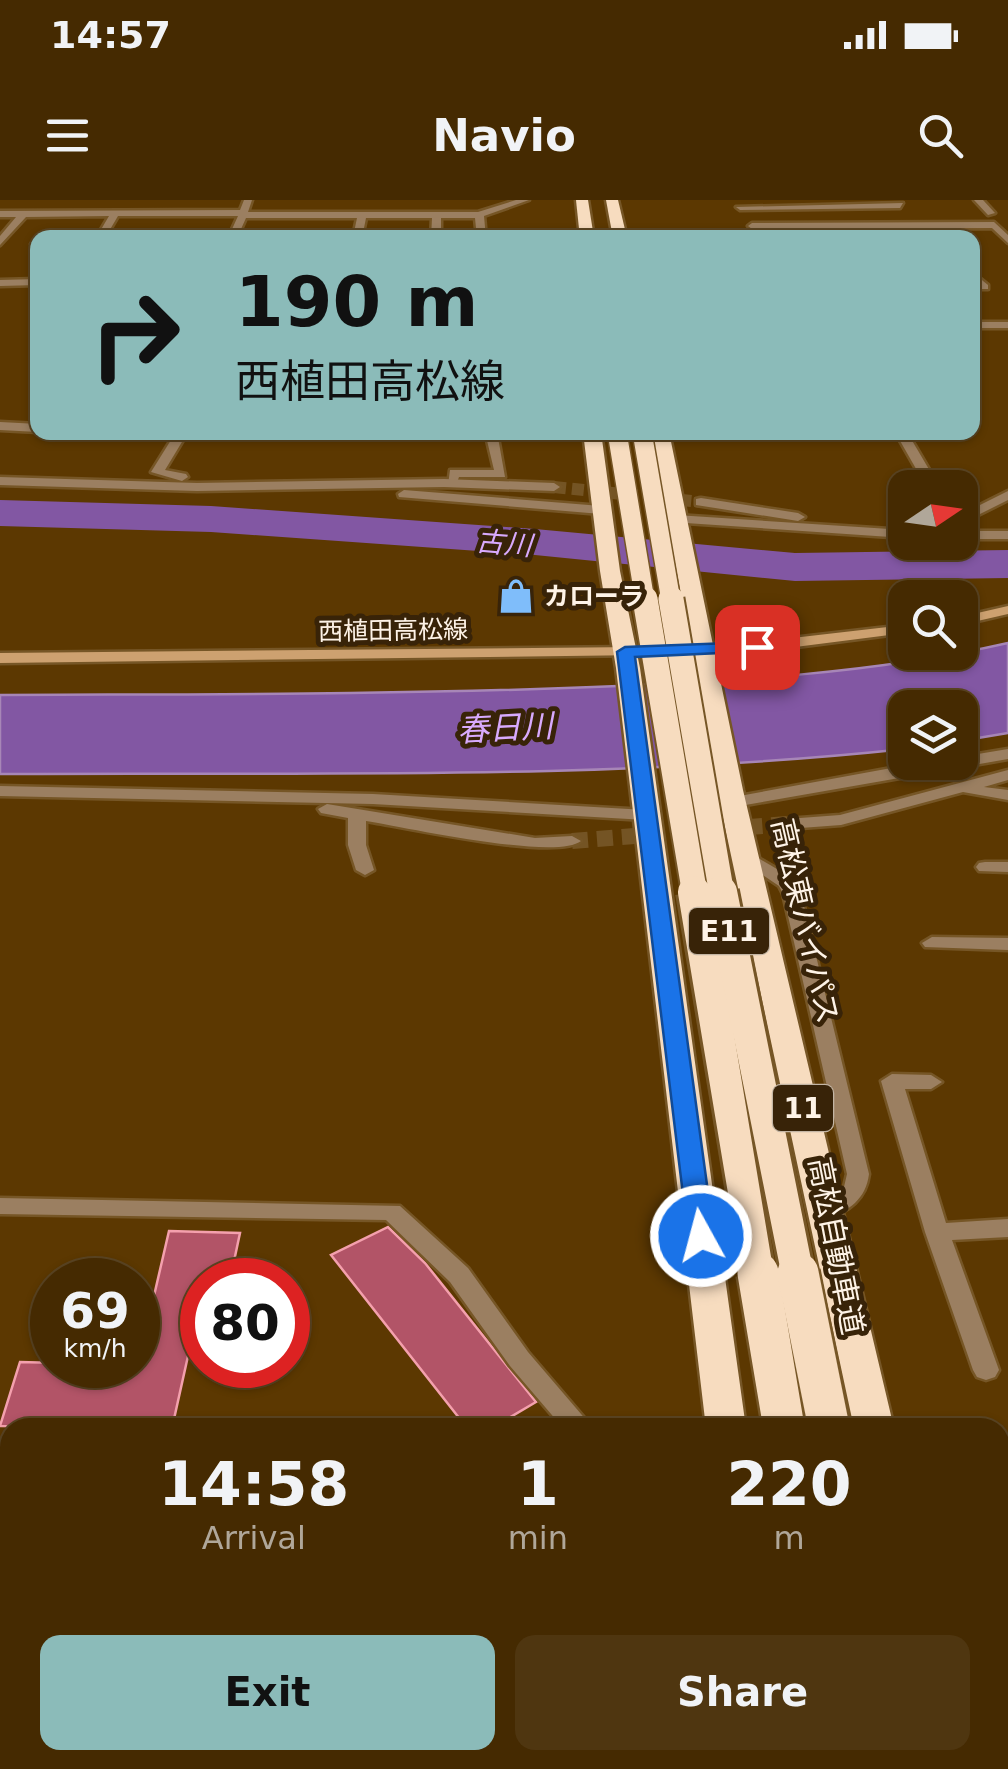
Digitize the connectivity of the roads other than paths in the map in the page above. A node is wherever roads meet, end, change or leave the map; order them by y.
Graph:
1 (78, 200) edge
2 (220, 200) edge
3 (248, 200) edge
4 (515, 200) edge
5 (525, 200) edge
6 (582, 200) edge
7 (598, 200) edge
8 (612, 200) edge
9 (978, 200) edge
10 (165, 202) edge
11 (134, 203) dead end
12 (737, 204) edge
13 (900, 205) dead end
14 (991, 213) dead end
15 (0, 214) edge
16 (23, 214) junction
17 (68, 214) junction
18 (115, 214) junction
19 (244, 214) junction
20 (436, 214) junction
21 (362, 215) junction
22 (480, 215) junction
23 (752, 226) junction
24 (105, 230) edge
25 (236, 230) edge
26 (359, 230) edge
27 (436, 230) edge
28 (481, 230) edge
29 (587, 230) edge
30 (604, 230) edge
31 (618, 230) edge
32 (755, 230) edge
33 (1008, 240) edge
34 (0, 242) edge
35 (30, 282) edge
36 (980, 282) edge
37 (0, 284) edge
38 (985, 287) dead end
39 (980, 325) edge
40 (1008, 325) edge
41 (0, 426) edge
42 (30, 428) edge
43 (177, 440) edge
44 (493, 440) edge
45 (593, 440) edge
46 (618, 440) edge
47 (643, 440) edge
48 (662, 440) edge
49 (906, 440) edge
50 (923, 470) edge
51 (0, 482) edge
52 (452, 482) junction
53 (235, 486) junction
54 (264, 487) junction
55 (554, 487) tunnel mouth
56 (1008, 495) edge
57 (702, 502) tunnel mouth
58 (978, 511) edge
59 (602, 514) junction
60 (677, 522) junction
61 (888, 530) edge
62 (888, 532) edge
63 (978, 534) edge
64 (1008, 535) edge
65 (1008, 610) edge
66 (978, 617) edge
67 (888, 631) edge
68 (0, 658) edge
69 (705, 658) junction
70 (626, 660) junction
71 (1008, 754) edge
72 (978, 759) edge
73 (888, 772) edge
74 (1008, 774) edge
75 (959, 788) junction
76 (0, 791) edge
77 (1008, 795) edge
78 (732, 796) junction
79 (268, 800) junction
80 (644, 805) junction
81 (356, 814) junction
82 (787, 824) tunnel mouth
83 (572, 841) tunnel mouth
84 (985, 866) dead end
85 (1008, 866) edge
86 (365, 870) dead end
87 (932, 943) dead end
88 (1008, 944) edge
89 (931, 1082) dead end
90 (0, 1206) edge
91 (1008, 1228) edge
92 (937, 1232) junction
93 (986, 1370) dead end
94 (724, 1409) edge
95 (571, 1418) edge
96 (782, 1418) edge
97 (827, 1418) edge
98 (872, 1418) edge

1 - 17 street
2 - 10 street
3 - 19 street
4 - 5 street
4 - 22 street
6 - 29 highway
7 - 30 highway
8 - 31 highway
9 - 14 street
10 - 11 street
12 - 13 street
12 - 23 street
15 - 16 street
16 - 17 street
16 - 34 street
17 - 18 street
18 - 19 street
18 - 24 street
19 - 21 street
19 - 25 street
20 - 21 street
20 - 22 street
20 - 27 street
21 - 26 street
22 - 28 street
23 - 32 street
23 - 33 street
35 - 37 street
36 - 38 street
39 - 40 street
41 - 42 street
43 - 53 street
44 - 52 street
45 - 59 highway
46 - 96 highway, E11, bridge
47 - 97 highway, 高松自動車道 / E11, bridge
48 - 60 highway, 高松東バイパス / 11
49 - 50 street
51 - 53 street
52 - 54 street
52 - 55 street
53 - 54 street
54 - 59 street
56 - 58 street
57 - 61 street
59 - 70 highway
60 - 62 street
60 - 69 highway, 高松東バイパス / 11
63 - 64 street
65 - 66 main road
67 - 69 main road, 西植田高松線
68 - 70 main road, 西植田高松線
69 - 70 main road, 西植田高松線
69 - 78 highway, 高松東バイパス / 11
70 - 80 highway
71 - 72 street
73 - 78 street
74 - 75 street
75 - 77 street
75 - 82 street
76 - 79 street
78 - 98 highway, 高松東バイパス / 11
79 - 80 street
79 - 81 street
80 - 94 highway
81 - 83 street
81 - 86 street
84 - 85 street
87 - 88 street
89 - 92 street
90 - 95 street
91 - 92 street
92 - 93 street

